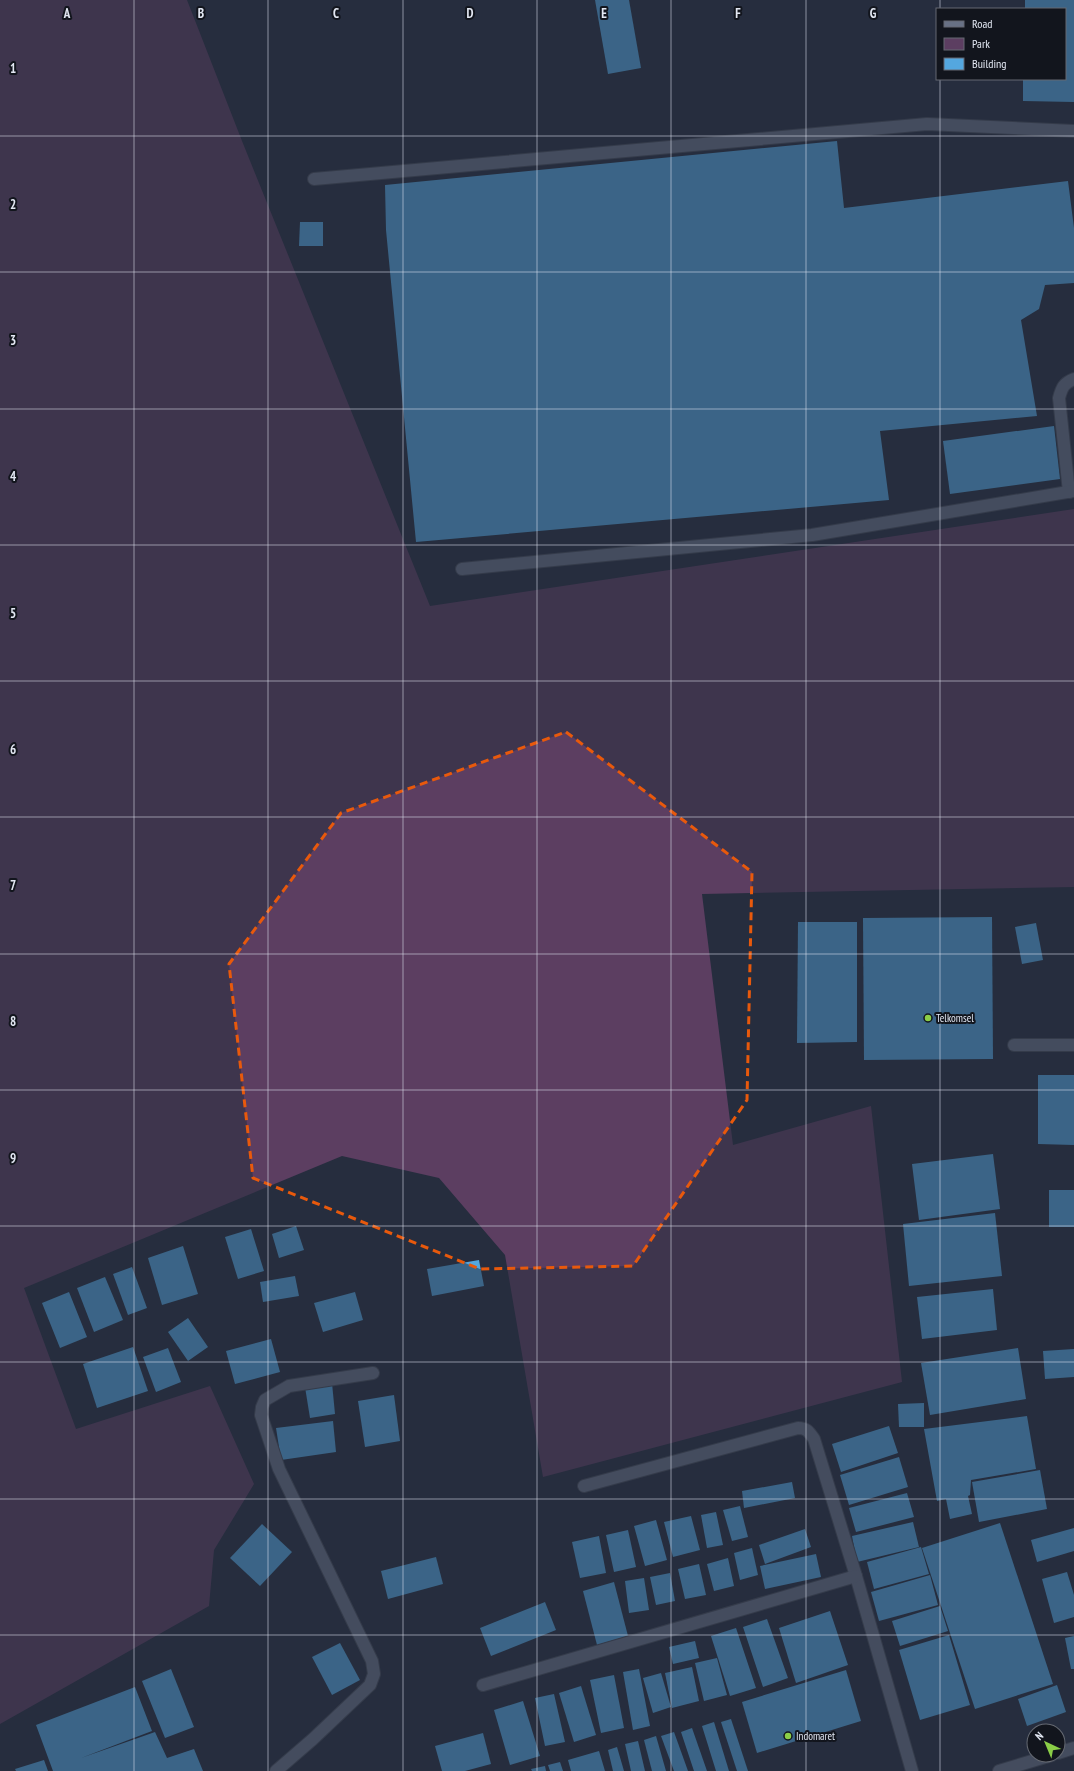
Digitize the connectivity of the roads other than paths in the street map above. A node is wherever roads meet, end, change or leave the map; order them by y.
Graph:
1 (1074, 131) edge
2 (314, 179) dead end
3 (1074, 379) edge
4 (1071, 492) edge
5 (462, 569) dead end
6 (1014, 1044) dead end
7 (1074, 1045) edge
8 (373, 1373) dead end
9 (584, 1486) dead end
10 (856, 1576) junction
11 (483, 1685) dead end
12 (1026, 1763) edge
13 (276, 1771) edge
14 (912, 1771) edge
15 (999, 1771) edge

1 - 2 street
3 - 4 street
4 - 5 street
6 - 7 street
8 - 13 street
9 - 10 street
10 - 11 street
10 - 14 street
12 - 15 street

